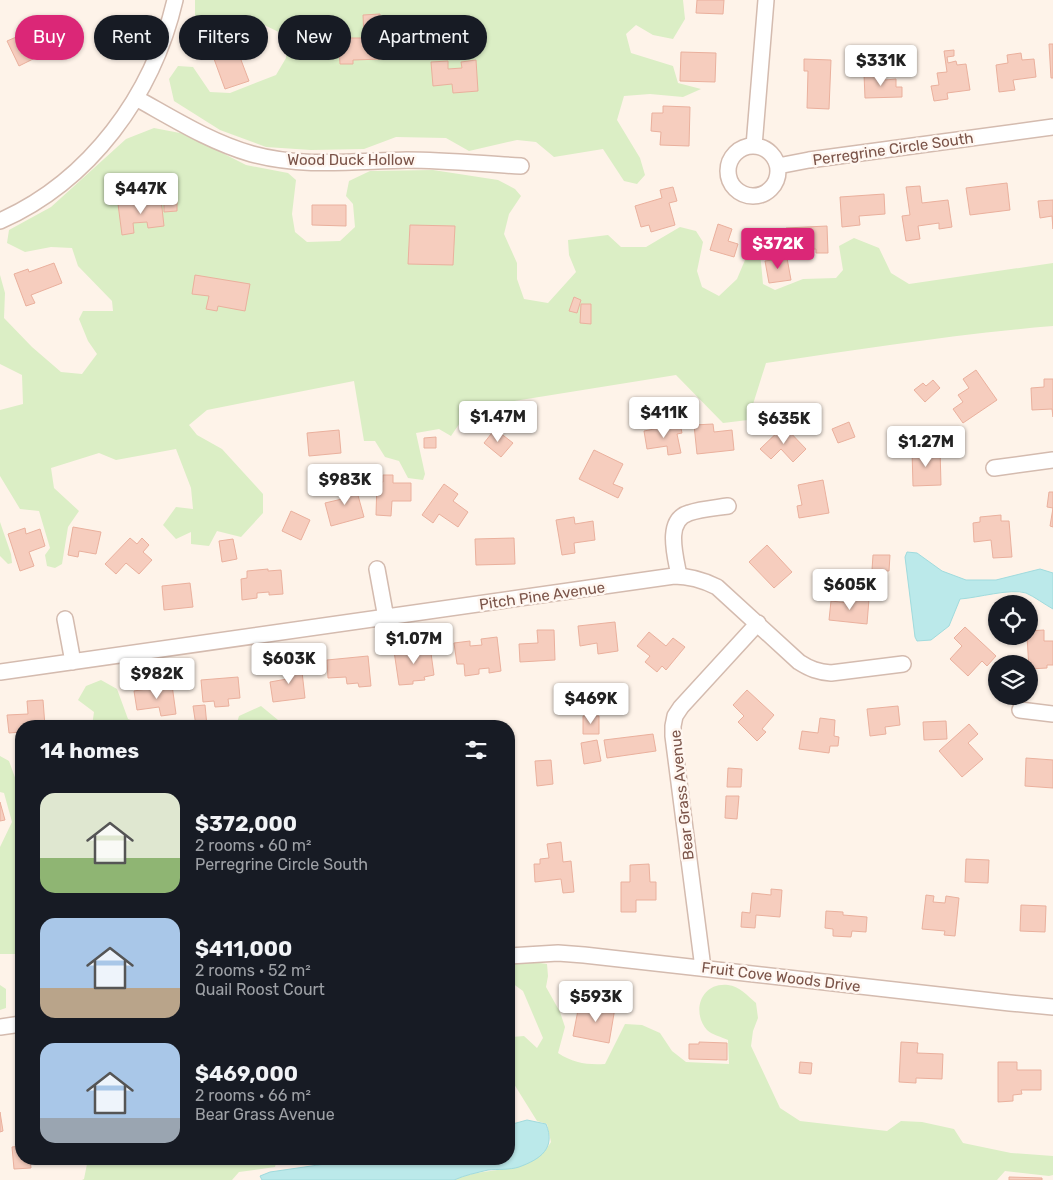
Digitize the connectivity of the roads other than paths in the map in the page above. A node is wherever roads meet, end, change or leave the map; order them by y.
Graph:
1 (175, 0) edge
2 (766, 0) edge
3 (136, 98) junction
4 (1053, 127) edge
5 (754, 146) junction
6 (520, 166) dead end
7 (778, 166) junction
8 (0, 222) edge
9 (1053, 460) edge
10 (994, 468) dead end
11 (728, 506) dead end
12 (377, 569) dead end
13 (679, 576) junction
14 (386, 618) junction
15 (65, 619) dead end
16 (758, 623) junction
17 (73, 662) junction
18 (903, 664) dead end
19 (0, 672) edge
20 (1020, 710) dead end
21 (1053, 714) edge
22 (515, 956) edge
23 (703, 968) junction
24 (1053, 1007) edge
25 (15, 1025) edge
26 (0, 1027) edge

1 - 3 street
2 - 5 street
3 - 6 street, Wood Duck Hollow
3 - 8 street
4 - 7 street, Perregrine Circle South
5 - 7 street
5 - 7 street
9 - 10 street
11 - 13 street
12 - 14 street
13 - 14 street, Pitch Pine Avenue
13 - 16 street, Pitch Pine Avenue
14 - 17 street, Pitch Pine Avenue
15 - 17 street
16 - 18 street, Pitch Pine Avenue
16 - 23 street, Bear Grass Avenue
17 - 19 street, Pitch Pine Avenue
20 - 21 street
22 - 23 street, Fruit Cove Woods Drive
23 - 24 street, Fruit Cove Woods Drive
25 - 26 street

